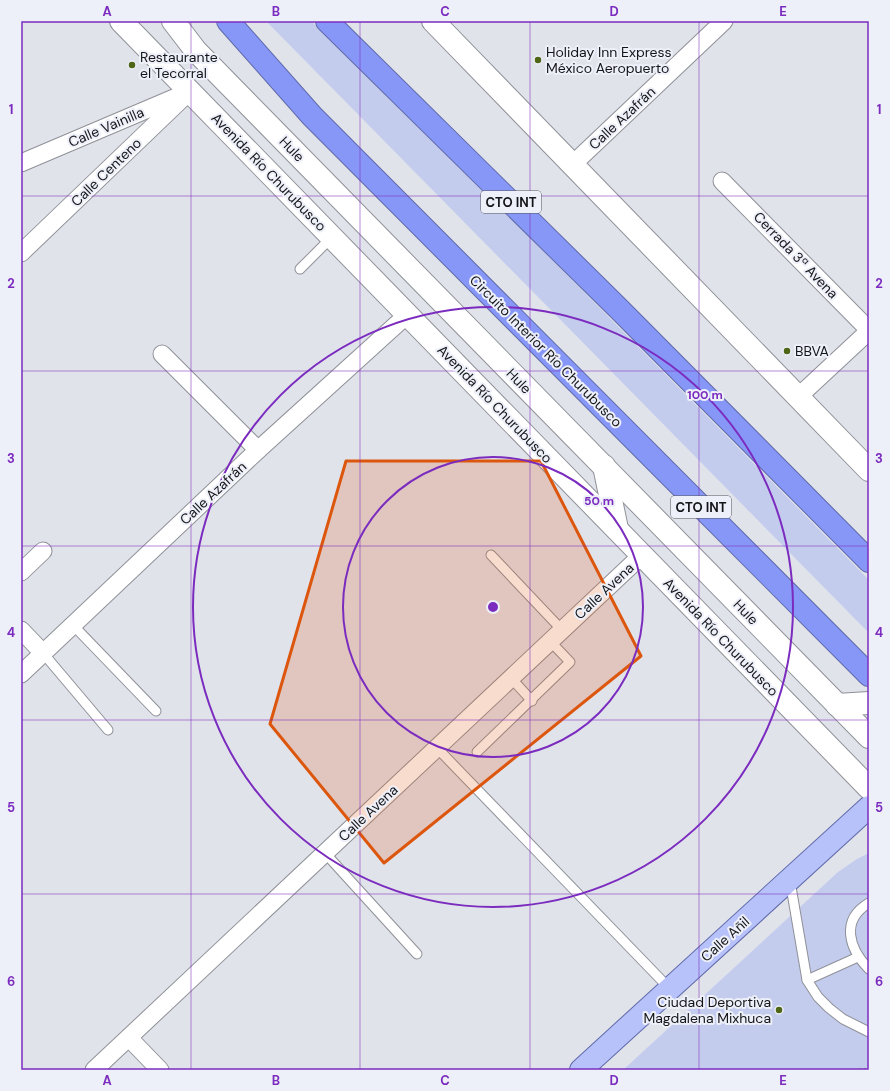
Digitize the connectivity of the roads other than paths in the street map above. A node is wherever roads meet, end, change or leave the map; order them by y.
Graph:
1 (121, 21) edge
2 (173, 21) edge
3 (228, 21) edge
4 (327, 21) edge
5 (433, 21) edge
6 (724, 21) edge
7 (190, 91) junction
8 (21, 163) edge
9 (572, 165) junction
10 (722, 181) dead end
11 (332, 237) junction
12 (21, 253) edge
13 (300, 270) dead end
14 (408, 314) junction
15 (869, 331) edge
16 (162, 354) dead end
17 (798, 397) junction
18 (258, 450) junction
19 (604, 466) junction
20 (869, 470) edge
21 (617, 529) junction
22 (43, 551) dead end
23 (491, 555) dead end
24 (642, 555) junction
25 (869, 562) edge
26 (21, 572) edge
27 (73, 625) junction
28 (21, 630) edge
29 (562, 630) junction
30 (550, 641) junction
31 (44, 653) junction
32 (21, 674) edge
33 (869, 675) edge
34 (511, 678) junction
35 (532, 701) junction
36 (869, 704) edge
37 (837, 705) junction
38 (156, 711) dead end
39 (108, 730) dead end
40 (869, 737) edge
41 (437, 748) junction
42 (477, 752) dead end
43 (869, 788) edge
44 (869, 807) edge
45 (325, 853) junction
46 (790, 880) junction
47 (869, 904) edge
48 (417, 954) dead end
49 (858, 957) junction
50 (869, 969) edge
51 (806, 980) junction
52 (670, 989) junction
53 (869, 1032) edge
54 (129, 1038) junction
55 (94, 1070) edge
56 (160, 1070) edge
57 (581, 1070) edge

1 - 7 main road, Avenida Río Churubusco
2 - 19 main road, Hule / CTO INT
3 - 33 highway, Circuito Interior Río Churubusco / CTO INT
4 - 25 highway, CTO INT
5 - 9 main road
6 - 9 street, Calle Azafrán
7 - 8 street, Calle Vainilla
7 - 11 main road, Avenida Río Churubusco
7 - 12 street, Calle Centeno
9 - 17 main road
10 - 15 street, Cerrada 3ª Avena
11 - 13 lane
11 - 14 main road, Avenida Río Churubusco
14 - 18 street, Calle Azafrán
14 - 21 main road, Avenida Río Churubusco
15 - 17 street
16 - 18 street
17 - 20 main road
18 - 27 street, Calle Azafrán
19 - 21 main road
19 - 37 main road, Hule / CTO INT
21 - 24 main road, Avenida Río Churubusco
22 - 26 street
23 - 29 lane
24 - 29 street, Calle Avena
24 - 43 main road, Avenida Río Churubusco
27 - 31 street, Calle Azafrán
27 - 38 lane
28 - 31 street
29 - 30 street, Calle Avena
30 - 34 street, Calle Avena
30 - 35 lane
31 - 32 street, Calle Azafrán
31 - 39 lane
34 - 35 lane
34 - 41 street, Calle Avena
35 - 42 lane
36 - 37 main road
37 - 40 main road, Hule / CTO INT
41 - 45 street, Calle Avena
41 - 52 lane
44 - 46 main road, Calle Añil
45 - 48 lane
45 - 54 street, Calle Avena
46 - 51 lane
46 - 52 main road, Calle Añil
47 - 49 lane
49 - 50 lane
49 - 51 lane
51 - 53 lane
52 - 57 main road, Calle Añil
54 - 55 street, Calle Avena
54 - 56 street

